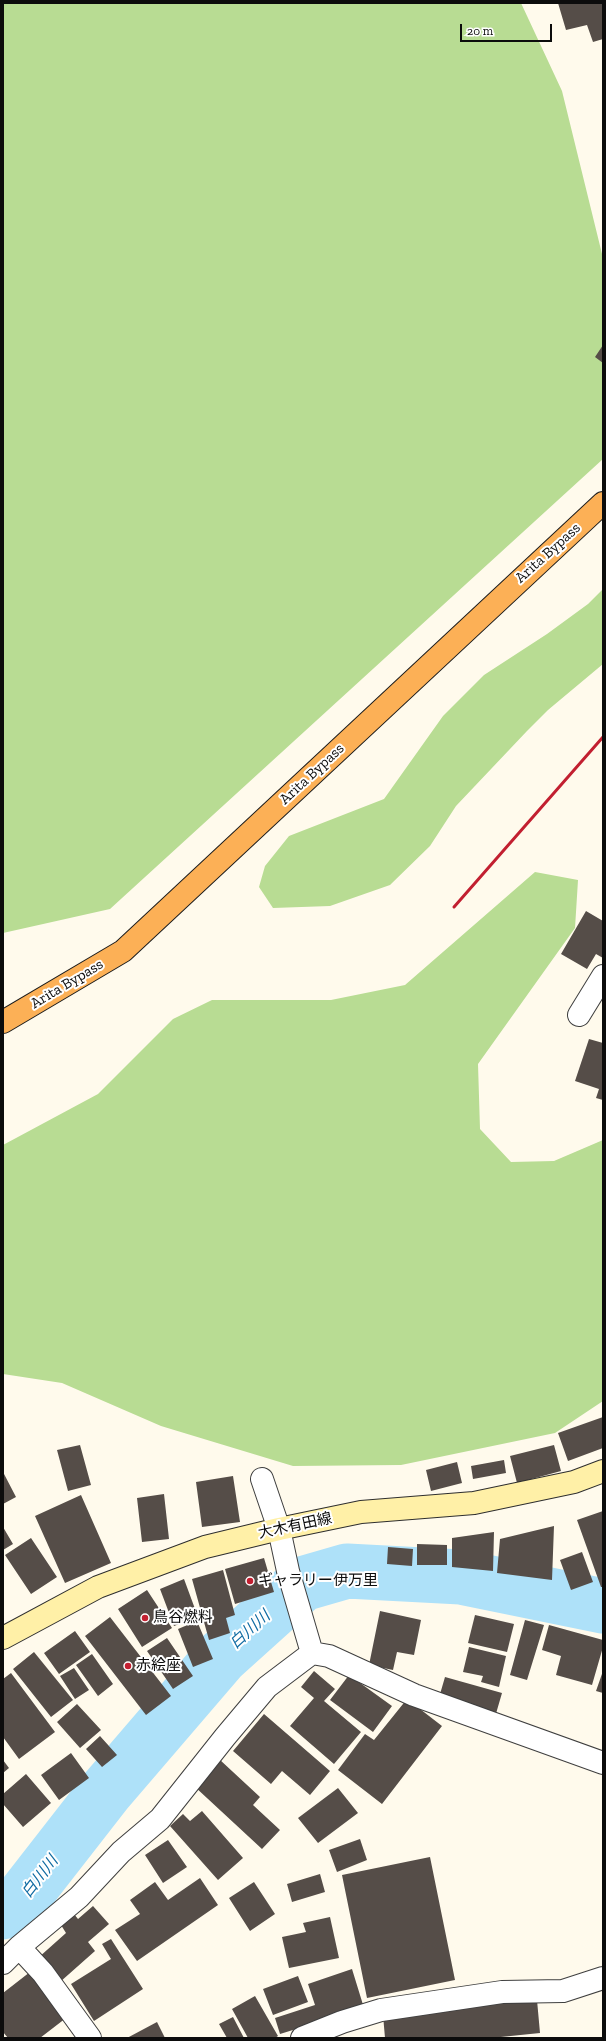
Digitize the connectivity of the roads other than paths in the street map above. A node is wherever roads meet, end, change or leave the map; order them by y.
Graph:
1 (603, 503) edge
2 (603, 976) edge
3 (579, 1015) dead end
4 (3, 1022) edge
5 (603, 1471) edge
6 (262, 1479) dead end
7 (279, 1529) junction
8 (3, 1638) edge
9 (312, 1653) junction
10 (603, 1763) edge
11 (19, 1947) junction
12 (3, 1963) edge
13 (603, 1978) edge
14 (90, 2038) edge
15 (302, 2038) edge

1 - 4 highway, Arita Bypass
2 - 3 street
5 - 7 main road, 大木有田線
6 - 7 street
7 - 8 main road, 大木有田線
7 - 9 street
9 - 10 street
9 - 11 street
11 - 12 street
11 - 14 street
13 - 15 street

